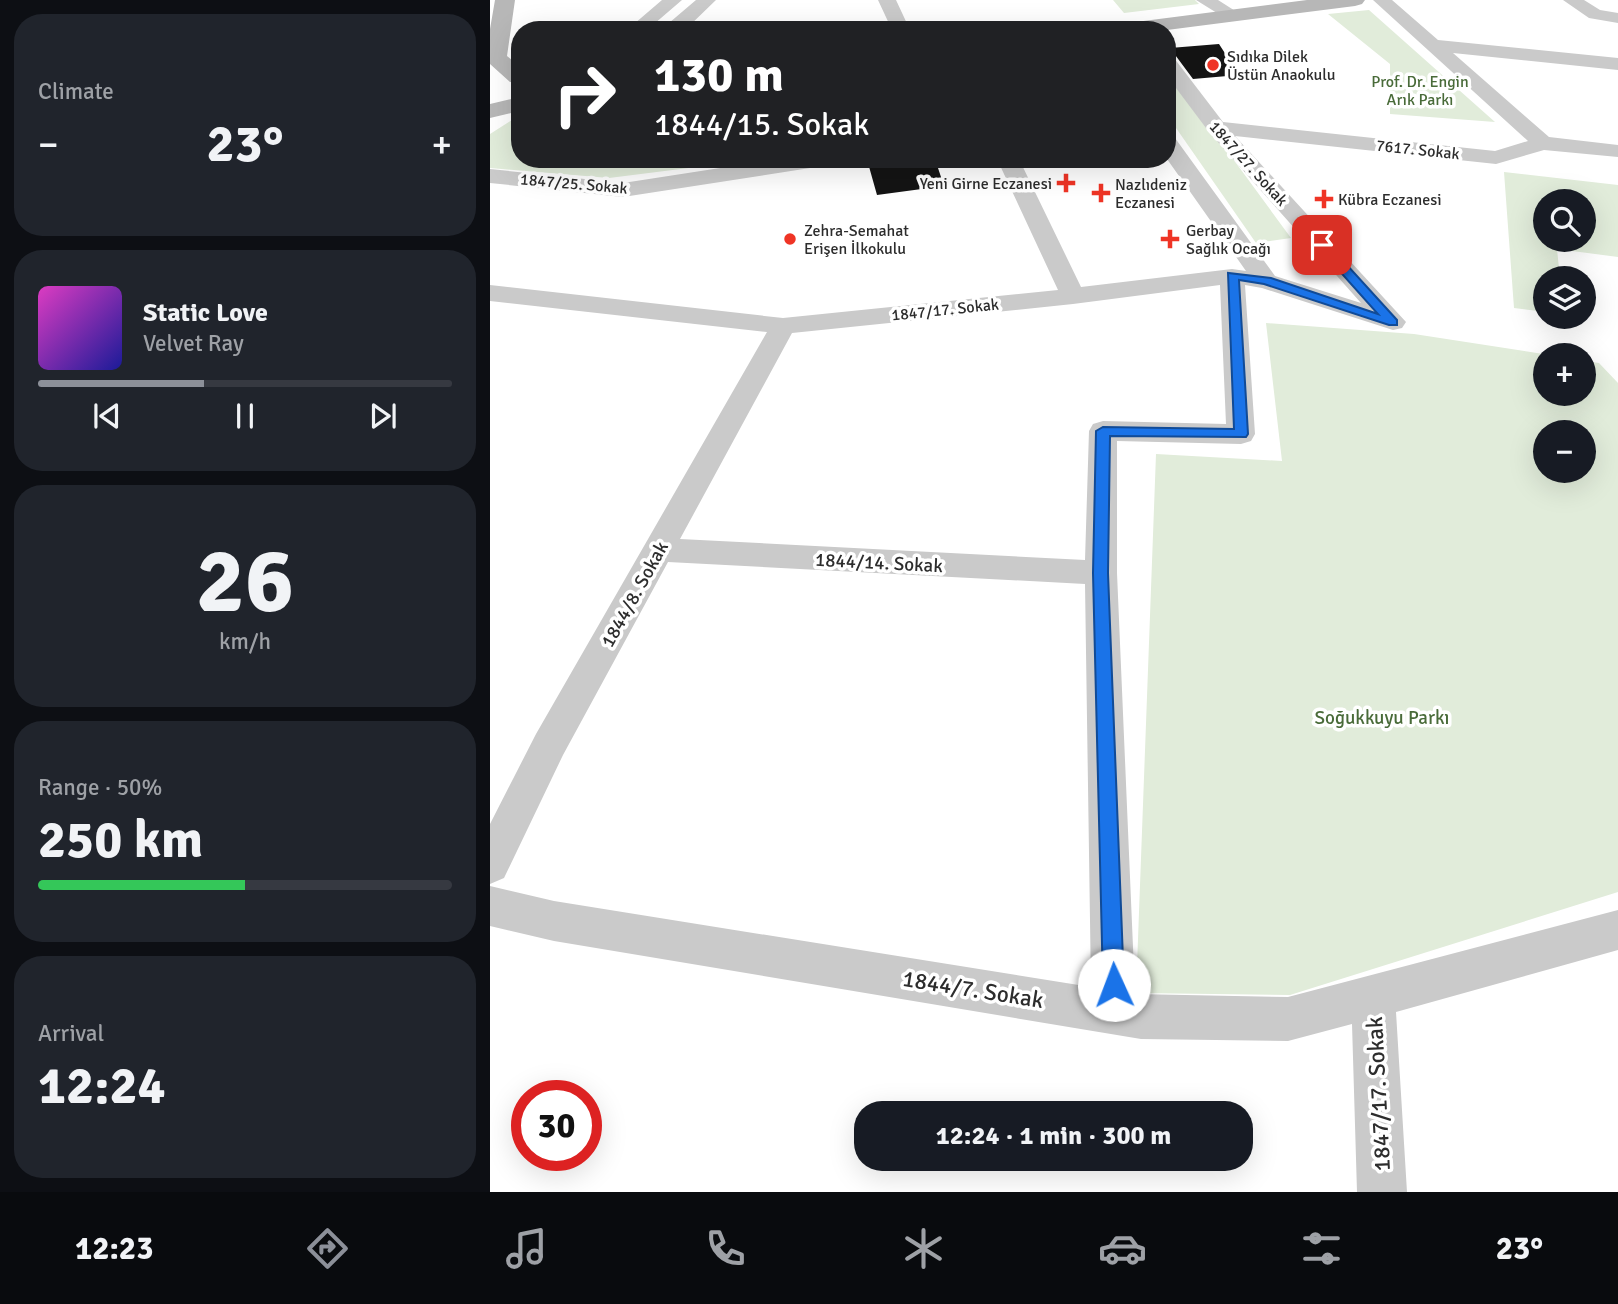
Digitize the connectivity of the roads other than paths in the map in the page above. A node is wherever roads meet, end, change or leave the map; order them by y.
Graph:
1 (505, 0) edge
2 (673, 0) edge
3 (707, 0) edge
4 (887, 0) edge
5 (1205, 0) edge
6 (1355, 0) edge
7 (1382, 0) edge
8 (1572, 0) edge
9 (1231, 14) junction
10 (1618, 18) edge
11 (647, 21) edge
12 (682, 21) edge
13 (897, 21) edge
14 (1176, 23) edge
15 (1431, 45) junction
16 (1618, 64) edge
17 (511, 70) edge
18 (1176, 74) edge
19 (511, 78) edge
20 (490, 79) edge
21 (1216, 128) junction
22 (1543, 143) junction
23 (1618, 151) edge
24 (1176, 156) edge
25 (746, 168) edge
26 (1012, 168) edge
27 (490, 176) edge
28 (1232, 276) junction
29 (1266, 281) junction
30 (490, 293) edge
31 (1073, 296) junction
32 (1393, 323) joint
33 (783, 326) junction
34 (658, 550) junction
35 (1101, 573) junction
36 (490, 865) edge
37 (490, 906) edge
38 (1618, 930) edge
39 (1373, 996) junction
40 (1114, 1013) junction
41 (1382, 1192) edge

1 - 17 street
2 - 11 street
3 - 12 street
4 - 13 street
5 - 9 street
6 - 9 street
7 - 15 street
8 - 10 street
9 - 14 street
15 - 16 street
15 - 22 street
18 - 21 street, 1847/27. Sokak
19 - 20 street
21 - 22 street, 7617. Sokak
21 - 32 street, 1847/27. Sokak
22 - 23 street, 7617. Sokak
24 - 29 street
25 - 27 street, 1847/25. Sokak
26 - 31 street
28 - 29 street, 1847/17. Sokak
28 - 31 street, 1847/17. Sokak
28 - 35 street
29 - 32 street, 1847/17. Sokak
30 - 33 street, 1847/17. Sokak
31 - 33 street, 1847/17. Sokak
33 - 34 street, 1844/8. Sokak
34 - 35 street, 1844/14. Sokak
34 - 36 street, 1844/8. Sokak
35 - 40 street
37 - 40 street, 1844/7. Sokak
38 - 39 street, 1844/7. Sokak
39 - 40 street, 1844/7. Sokak
39 - 41 street, 1847/17. Sokak

